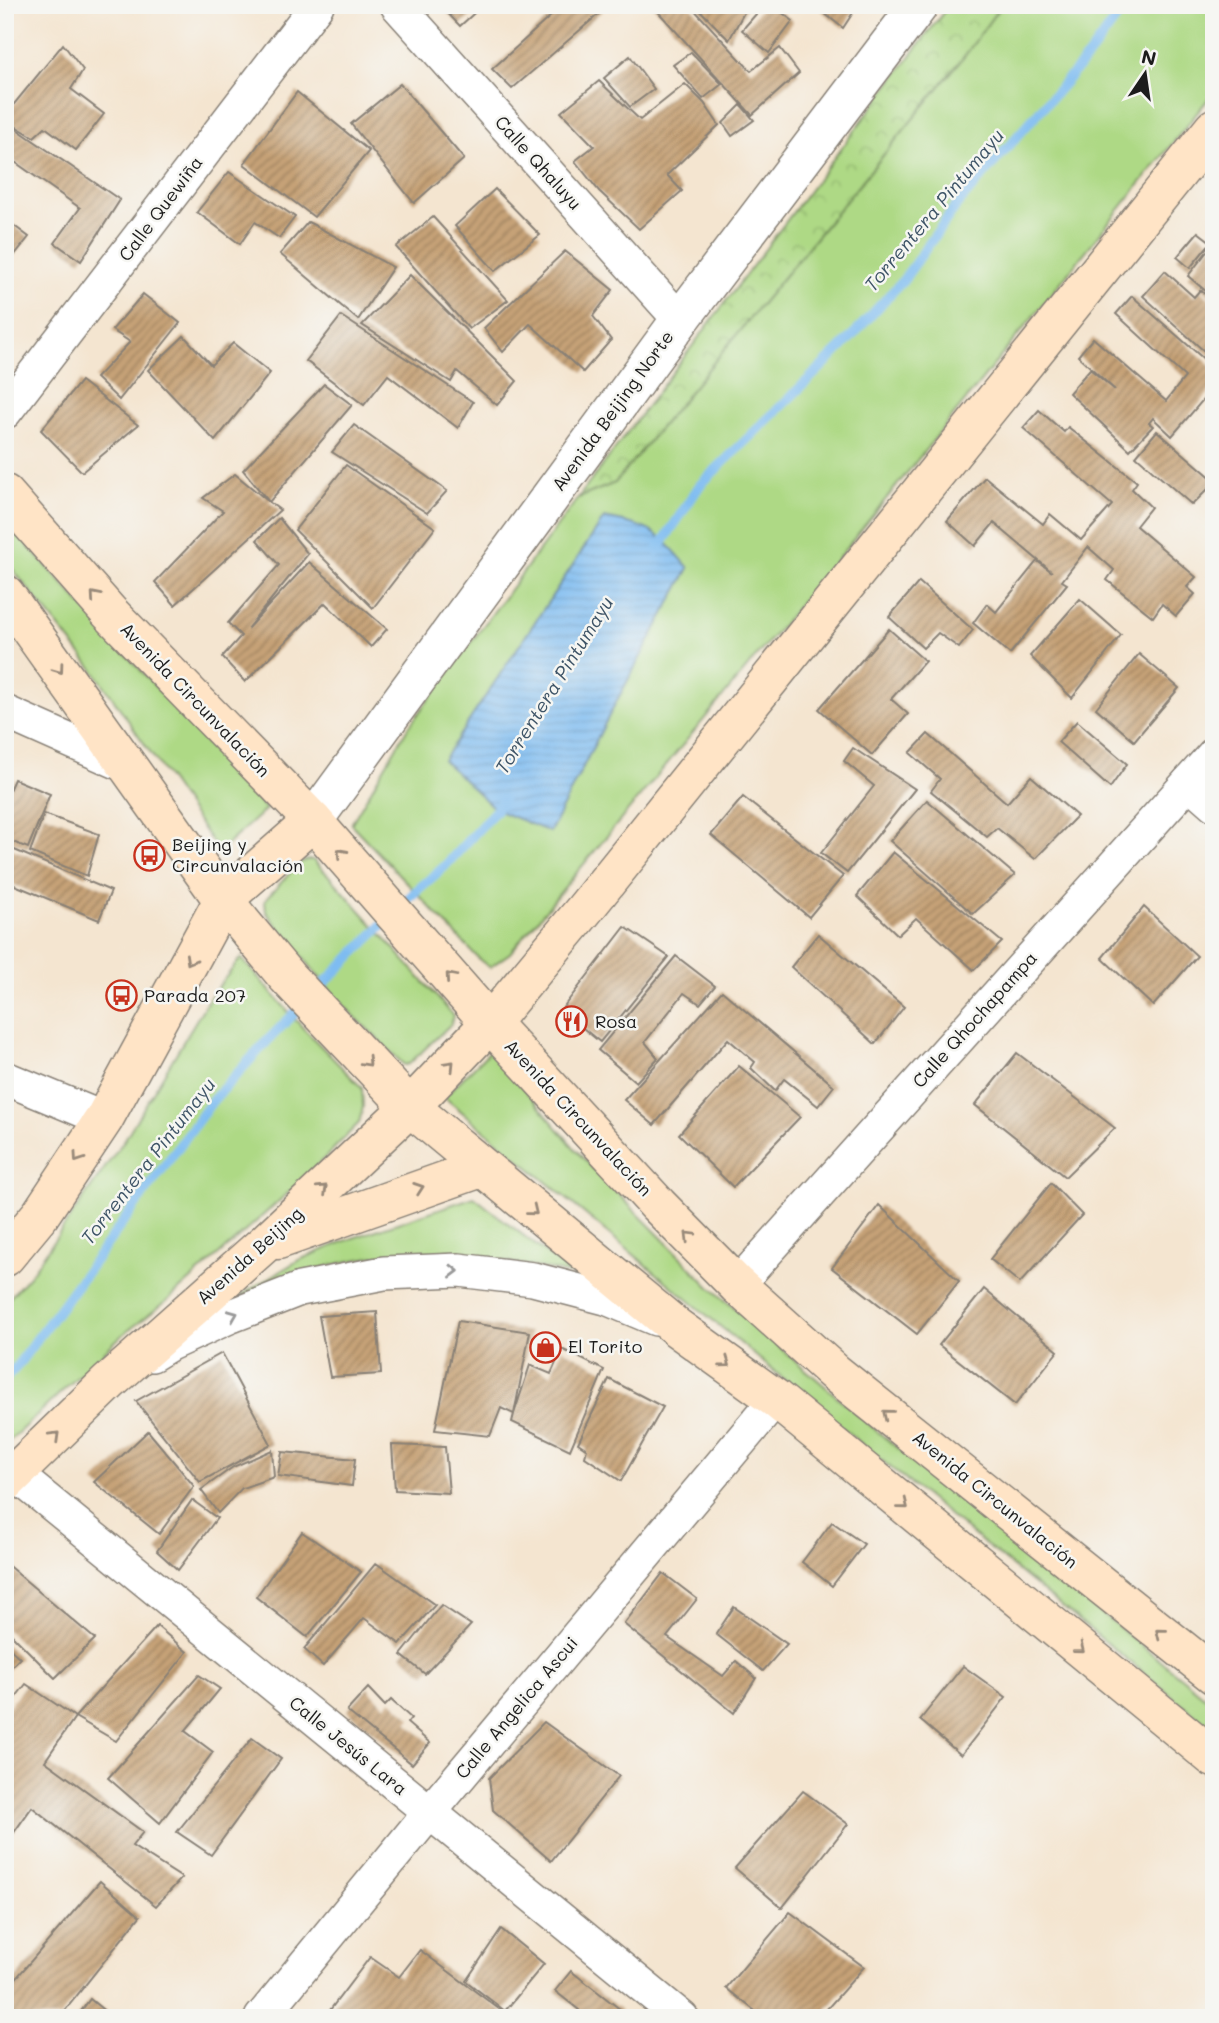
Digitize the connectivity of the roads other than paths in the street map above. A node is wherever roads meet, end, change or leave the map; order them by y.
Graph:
1 (317, 5) edge
2 (397, 5) edge
3 (919, 5) edge
4 (1214, 128) edge
5 (680, 320) junction
6 (5, 412) edge
7 (5, 494) edge
8 (5, 594) edge
9 (5, 712) edge
10 (1214, 754) edge
11 (131, 768) junction
12 (1189, 782) junction
13 (1214, 804) edge
14 (313, 821) junction
15 (223, 900) junction
16 (490, 1023) junction
17 (5, 1079) edge
18 (410, 1107) junction
19 (104, 1119) junction
20 (481, 1168) junction
21 (263, 1245) junction
22 (5, 1257) edge
23 (737, 1285) junction
24 (676, 1327) junction
25 (109, 1382) junction
26 (776, 1399) junction
27 (10, 1479) edge
28 (1214, 1675) edge
29 (1214, 1758) edge
30 (429, 1813) junction
31 (261, 2018) edge
32 (681, 2018) edge

1 - 6 street, Calle Quewiña
2 - 5 street, Calle Qhaluyu
3 - 5 street, Avenida Beijing Norte
4 - 16 main road, Avenida Beijing
5 - 14 street, Avenida Beijing Norte
14 -> 7 main road, Avenida Circunvalación
8 -> 11 main road
9 - 11 street
10 - 12 street, Calle Qhochapampa
11 - 15 main road
12 - 13 street
12 - 23 street, Calle Qhochapampa
14 - 15 main road
16 -> 14 main road, Avenida Circunvalación
15 -> 18 main road
15 -> 19 main road
18 -> 16 main road, Avenida Beijing
23 -> 16 main road, Avenida Circunvalación
17 - 19 street
18 - 20 main road
21 -> 18 main road, Avenida Beijing
19 -> 22 main road
21 -> 20 main road
20 -> 24 main road
21 - 25 main road, Avenida Beijing
28 -> 23 main road, Avenida Circunvalación
25 -> 24 street
24 -> 26 main road
27 -> 25 main road, Avenida Beijing
26 -> 29 main road
26 - 30 street, Calle Angelica Ascui
27 - 30 street, Calle Jesús Lara
30 - 31 street, Calle Angelica Ascui
30 - 32 street, Calle Jesús Lara

